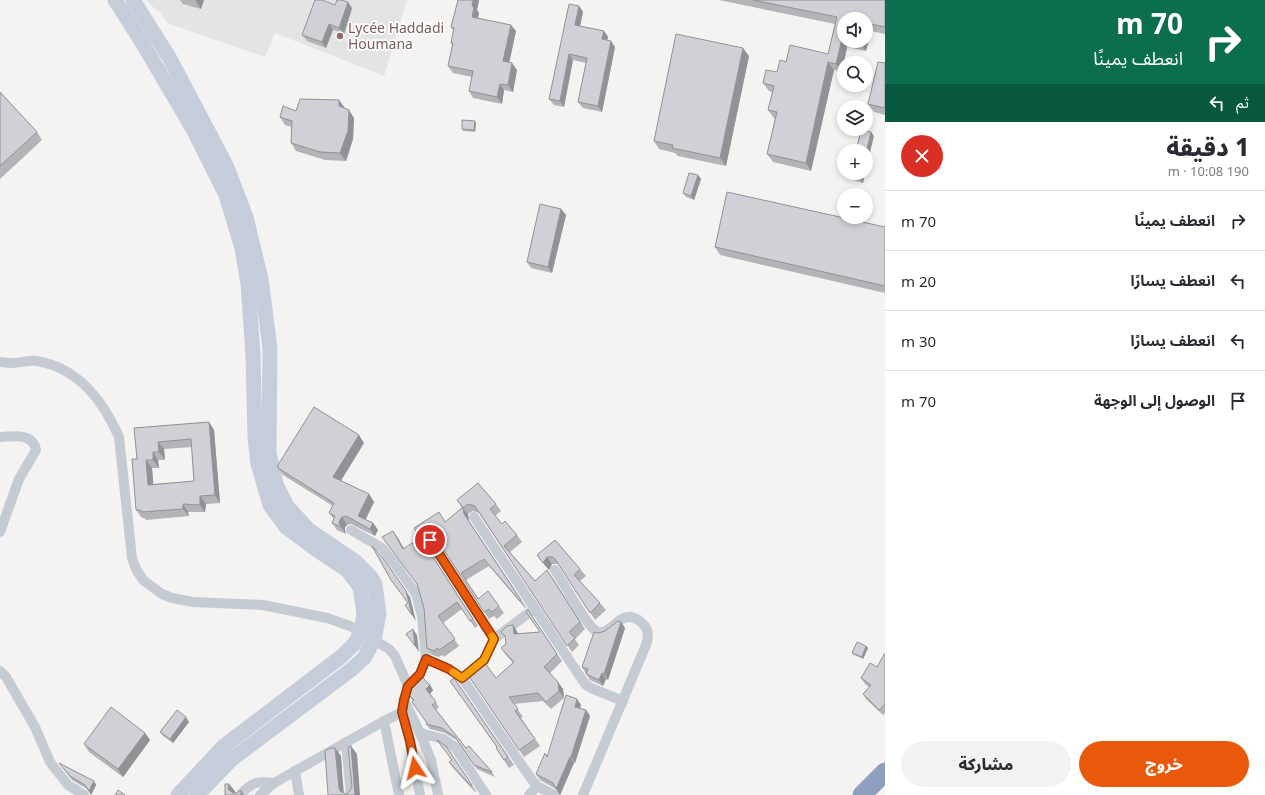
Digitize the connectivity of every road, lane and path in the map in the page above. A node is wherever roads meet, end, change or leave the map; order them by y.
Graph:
1 (115, 0) edge
2 (133, 0) edge
3 (0, 362) edge
4 (0, 437) edge
5 (474, 517) edge
6 (351, 530) edge
7 (0, 532) edge
8 (430, 540) edge
9 (555, 570) edge
10 (534, 609) junction
11 (361, 633) junction
12 (494, 639) junction
13 (374, 640) junction
14 (426, 659) junction
15 (0, 671) edge
16 (462, 678) junction
17 (408, 686) junction
18 (404, 700) junction
19 (623, 701) junction
20 (402, 712) junction
21 (384, 720) junction
22 (420, 734) junction
23 (346, 742) junction
24 (295, 771) junction
25 (885, 772) edge
26 (274, 783) junction
27 (537, 786) junction
28 (84, 795) edge
29 (178, 795) edge
30 (198, 795) edge
31 (240, 795) edge
32 (260, 795) edge
33 (299, 795) edge
34 (352, 795) edge
35 (399, 795) edge
36 (420, 795) edge
37 (438, 795) edge
38 (486, 795) edge
39 (529, 795) edge
40 (554, 795) edge
41 (583, 795) edge
42 (862, 795) edge

1 - 11 street
2 - 13 street
3 - 11 street
4 - 7 street
5 - 10 street
6 - 14 street
8 - 12 street
9 - 19 street
10 - 12 street
10 - 19 street
11 - 13 street
11 - 29 street
12 - 16 street
13 - 17 street
13 - 30 street
14 - 16 street
14 - 17 street
15 - 28 street
16 - 27 street
17 - 18 street
18 - 20 street
18 - 22 street
19 - 41 street
20 - 21 street
20 - 36 street
21 - 23 street
21 - 35 street
22 - 37 street
22 - 38 street
23 - 24 street
23 - 34 street
24 - 26 street
24 - 33 street
25 - 42 highway
26 - 31 street
26 - 32 street
27 - 39 street
27 - 40 street

